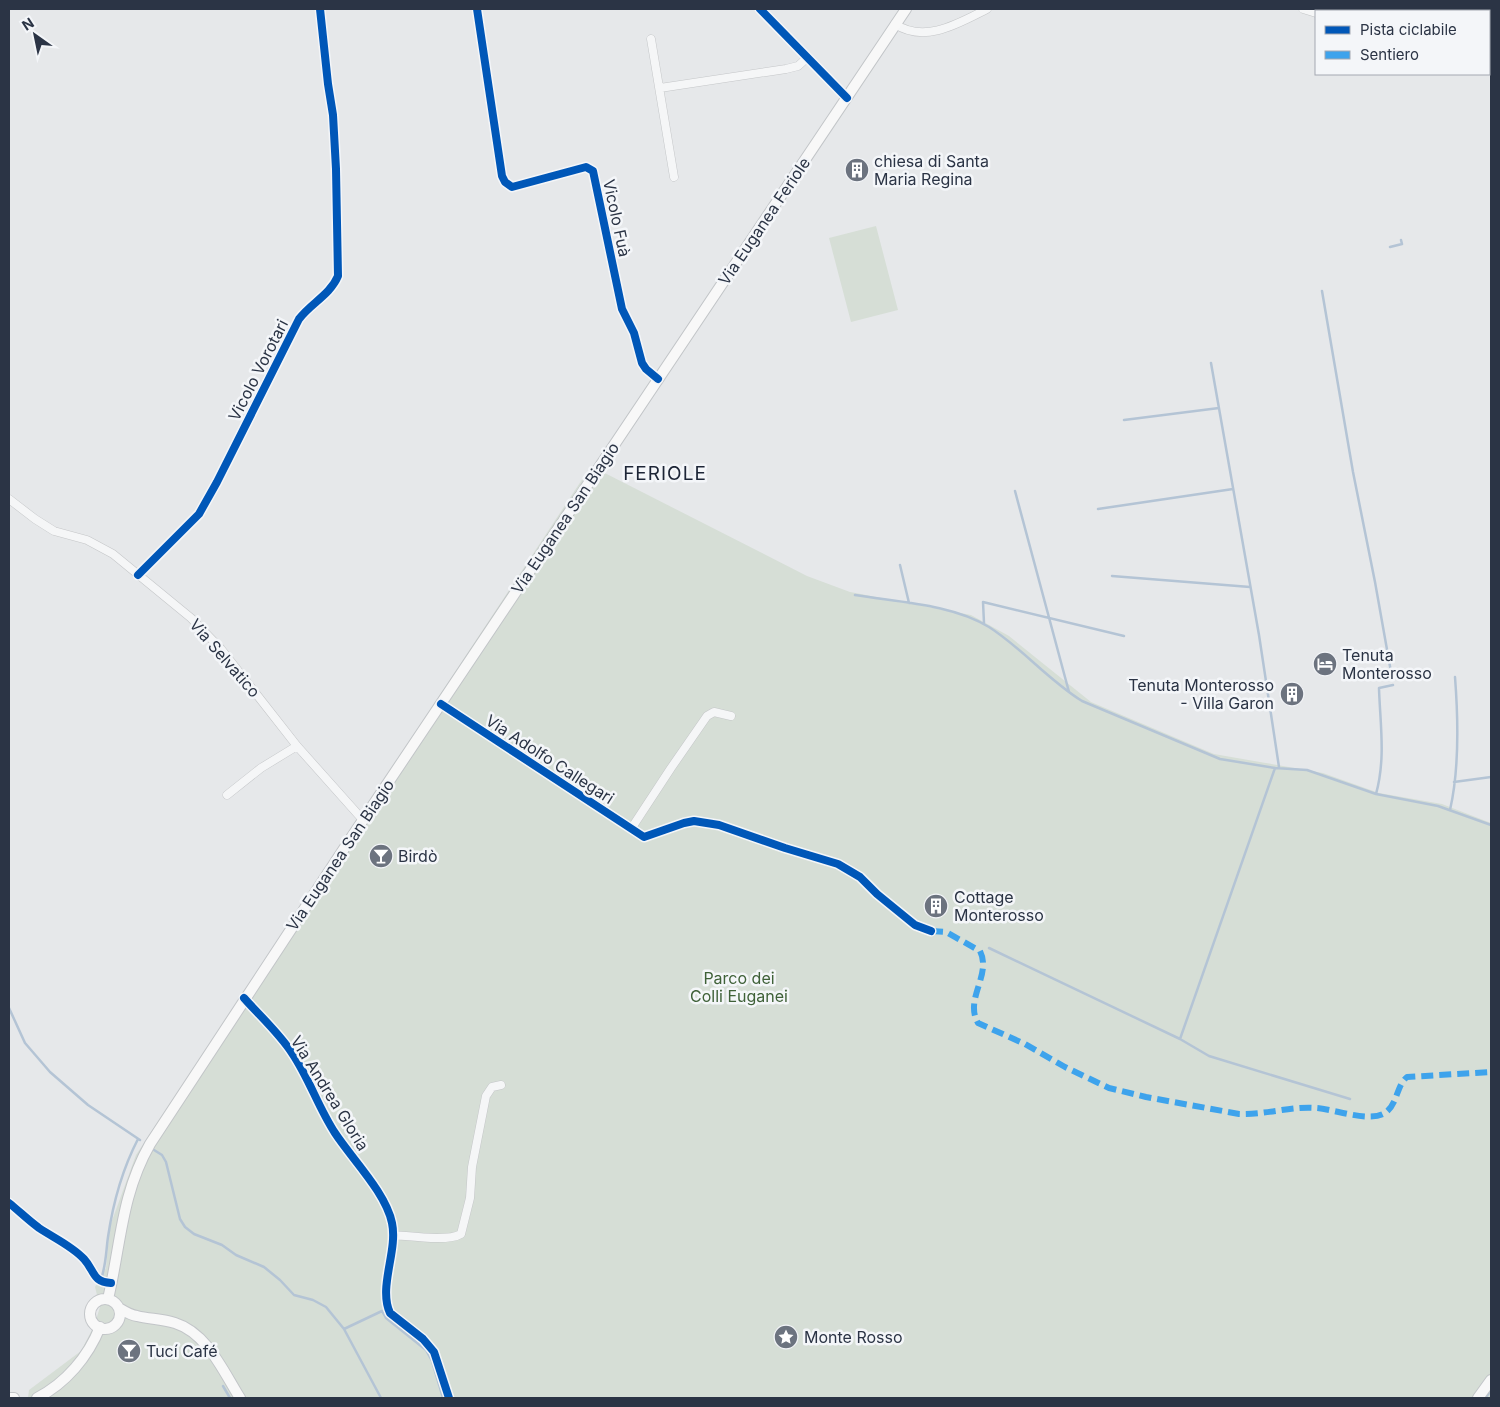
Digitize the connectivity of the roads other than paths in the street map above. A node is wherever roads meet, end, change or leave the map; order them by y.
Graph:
1 (320, 9) edge
2 (477, 9) edge
3 (760, 9) edge
4 (906, 9) edge
5 (987, 9) edge
6 (1303, 9) edge
7 (1315, 13) edge
8 (895, 24) junction
9 (651, 39) dead end
10 (808, 57) junction
11 (660, 88) junction
12 (847, 98) junction
13 (674, 177) dead end
14 (658, 379) junction
15 (621, 433) joint
16 (9, 499) edge
17 (138, 575) junction
18 (441, 704) junction
19 (731, 716) dead end
20 (297, 746) junction
21 (227, 795) dead end
22 (363, 820) junction
23 (631, 829) junction
24 (931, 931) dead end
25 (244, 998) junction
26 (501, 1085) dead end
27 (9, 1203) edge
28 (394, 1235) junction
29 (111, 1283) junction
30 (108, 1299) junction
31 (118, 1308) junction
32 (135, 1316) junction
33 (118, 1321) junction
34 (100, 1328) junction
35 (1491, 1380) edge
36 (9, 1398) edge
37 (14, 1398) edge
38 (38, 1398) edge
39 (240, 1398) edge
40 (449, 1398) edge
41 (1478, 1398) edge

1 - 17 street, Vicolo Vorotari
2 - 14 street, Vicolo Fuà
3 - 10 street
4 - 8 main road, Via Euganea Feriole
5 - 8 street
6 - 7 street
8 - 12 main road, Via Euganea Feriole
9 - 11 street
10 - 11 street
10 - 12 street
11 - 13 street
12 - 14 main road, Via Euganea Feriole
14 - 15 main road, Via Euganea Feriole
15 - 18 main road, Via Euganea San Biagio
16 - 17 street, Via Selvatico
17 - 20 street, Via Selvatico
18 - 22 main road, Via Euganea San Biagio
18 - 23 street, Via Adolfo Callegari
19 - 23 street
20 - 21 street
20 - 22 street, Via Selvatico
22 - 25 main road, Via Euganea San Biagio
23 - 24 street, Via Adolfo Callegari
25 - 28 street, Via Andrea Gloria
25 - 29 main road, Via Euganea San Biagio
26 - 28 street
27 - 29 street
28 - 40 street
29 - 30 main road, Via Euganea San Biagio
30 - 31 main road
30 - 34 main road
31 - 32 main road
31 - 33 main road
32 - 33 main road
32 - 39 main road
33 - 34 main road
34 - 38 main road
35 - 41 main road
36 - 37 main road

